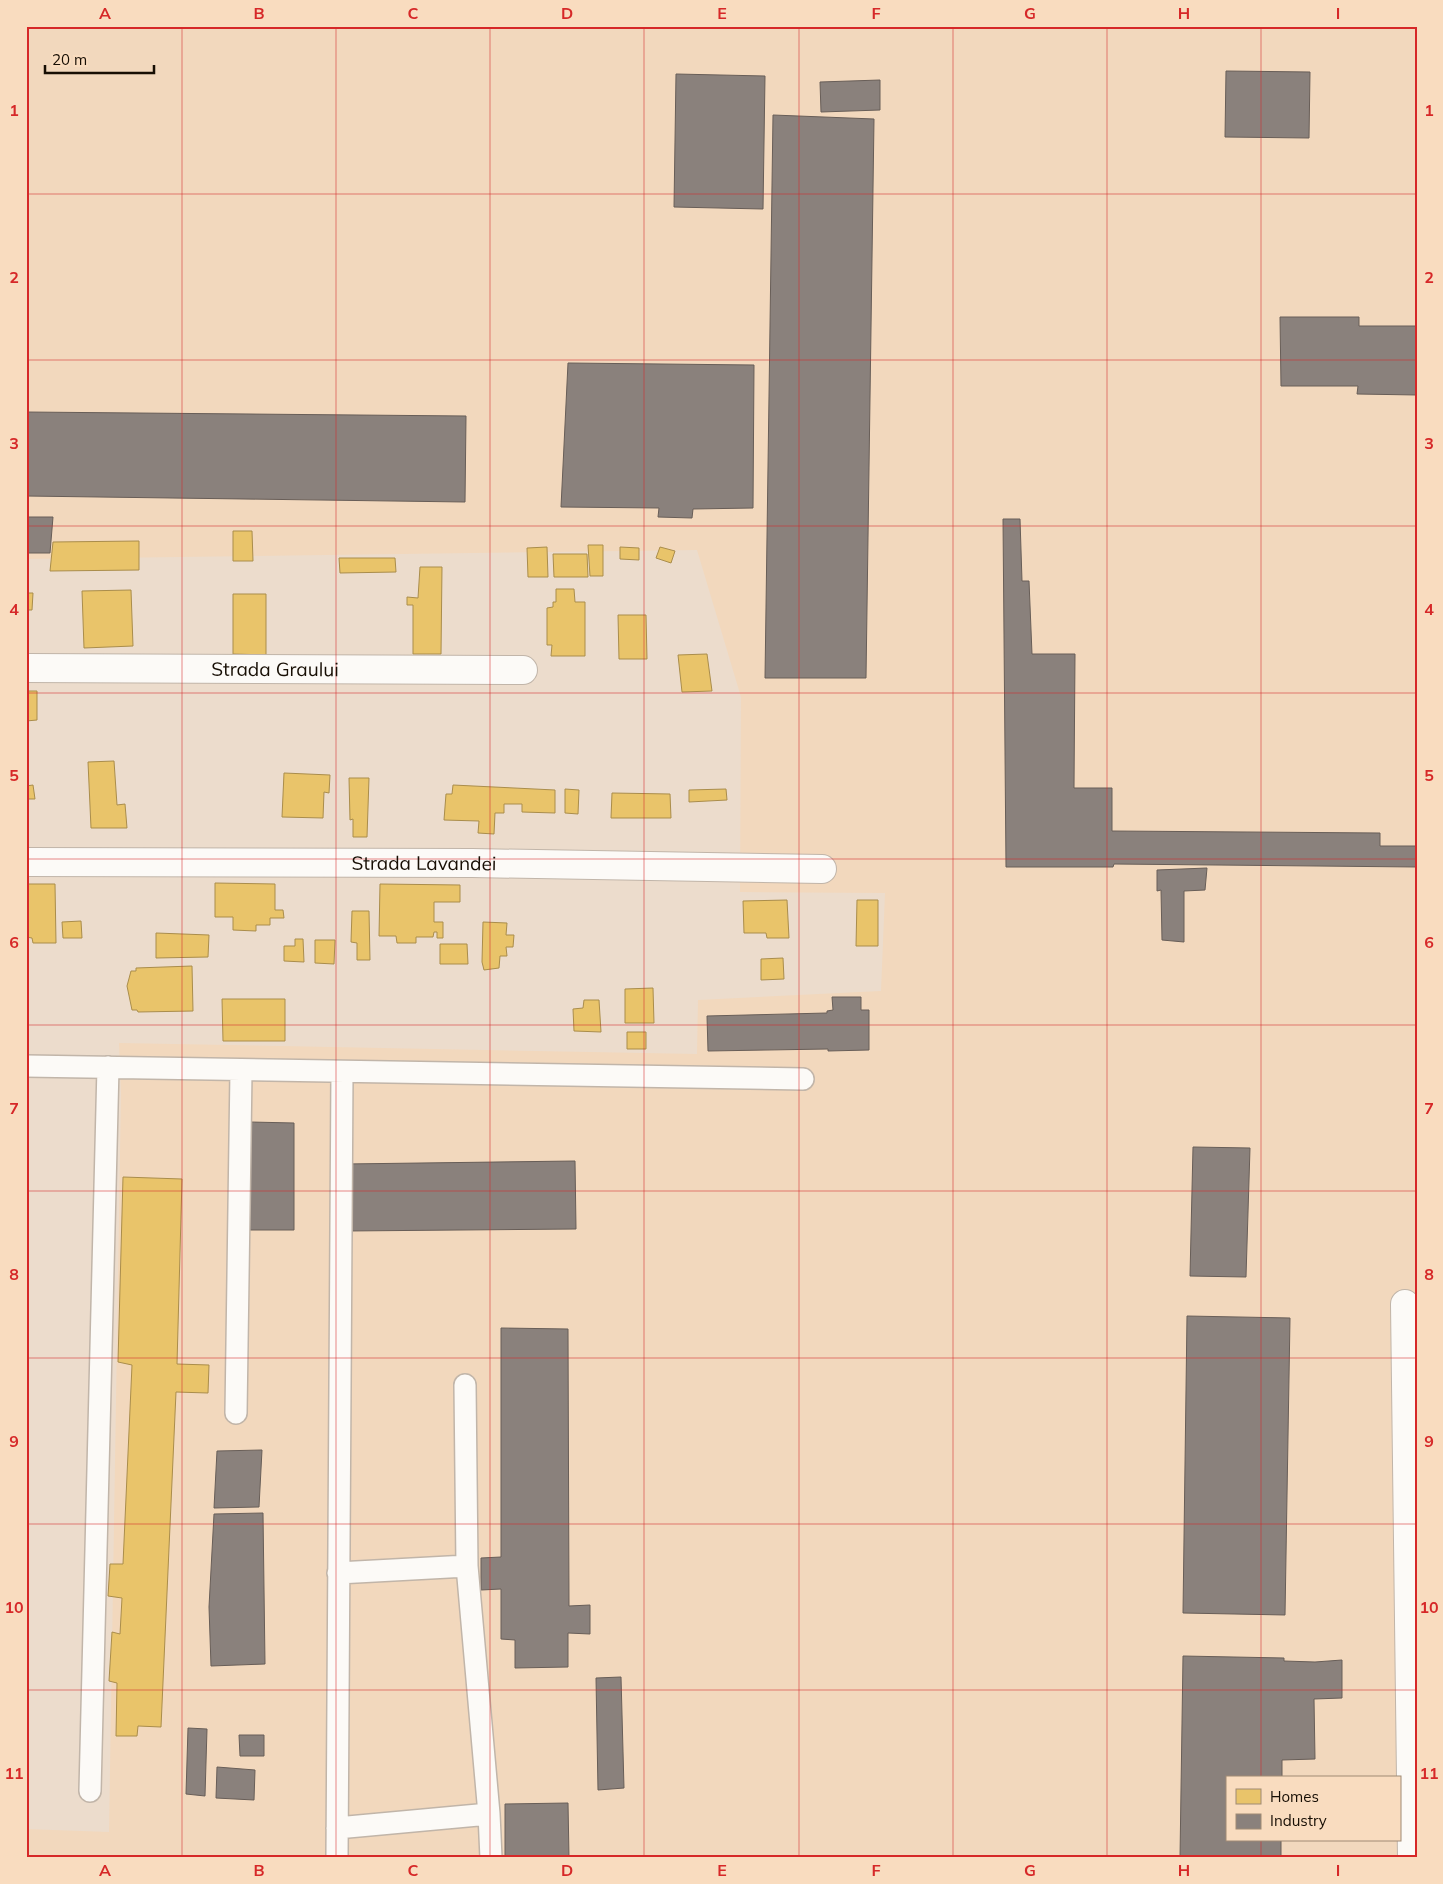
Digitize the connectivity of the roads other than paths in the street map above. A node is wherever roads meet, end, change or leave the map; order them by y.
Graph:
1 (26, 668) edge
2 (523, 670) dead end
3 (26, 862) edge
4 (822, 869) dead end
5 (26, 1066) edge
6 (108, 1068) junction
7 (241, 1071) junction
8 (342, 1072) junction
9 (803, 1080) dead end
10 (1411, 1304) edge
11 (465, 1385) dead end
12 (236, 1413) dead end
13 (466, 1566) junction
14 (338, 1573) junction
15 (90, 1791) dead end
16 (489, 1814) junction
17 (337, 1828) junction
18 (337, 1858) edge
19 (491, 1858) edge
20 (1412, 1858) edge

1 - 2 street, Strada Graului
3 - 4 street, Strada Lavandei
5 - 6 lane
6 - 7 lane
6 - 15 lane
7 - 8 lane
7 - 12 lane
8 - 9 lane
8 - 14 lane
10 - 20 street
11 - 13 lane
13 - 14 lane
13 - 16 lane
14 - 17 lane
16 - 17 lane
16 - 19 lane
17 - 18 lane

